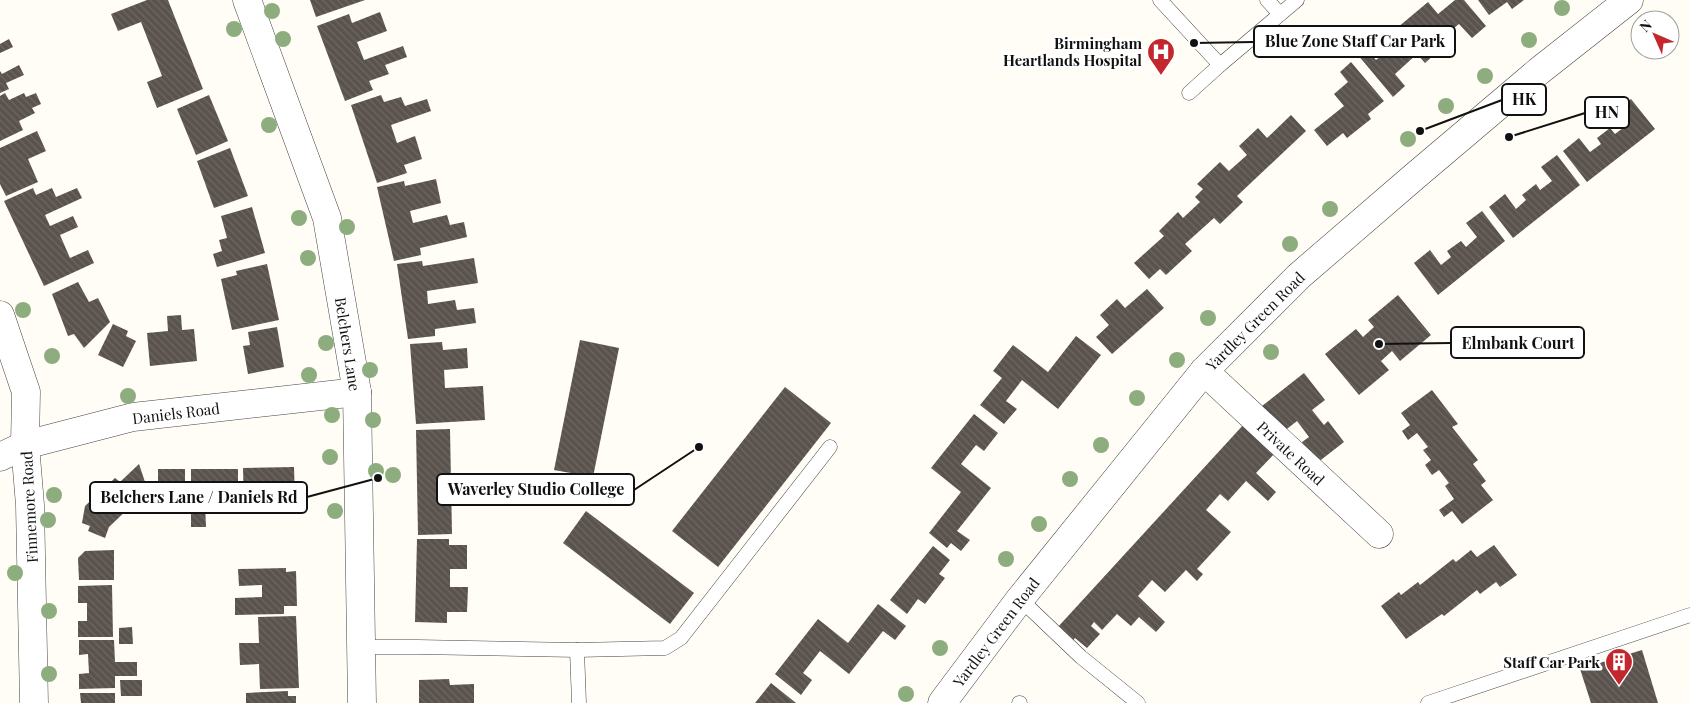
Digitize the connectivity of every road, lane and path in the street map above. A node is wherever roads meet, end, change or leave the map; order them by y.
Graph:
1 (247, 0) edge
2 (1160, 0) edge
3 (1267, 0) edge
4 (1297, 0) edge
5 (1629, 0) edge
6 (1280, 14) junction
7 (1220, 65) junction
8 (1190, 93) dead end
9 (0, 315) edge
10 (1204, 371) junction
11 (357, 392) junction
12 (26, 445) junction
13 (830, 447) dead end
14 (0, 457) edge
15 (1379, 534) dead end
16 (1020, 599) junction
17 (1690, 614) edge
18 (362, 647) junction
19 (577, 650) junction
20 (1462, 698) edge
21 (34, 703) edge
22 (362, 703) edge
23 (579, 703) edge
24 (942, 703) edge
25 (1138, 703) edge
26 (1428, 703) edge

1 - 11 street, Belchers Lane
2 - 7 lane
3 - 6 lane
4 - 6 lane
5 - 10 street, Yardley Green Road
6 - 7 lane
7 - 8 lane
9 - 12 street, Finnemore Road
10 - 15 street, Private Road
10 - 16 street, Yardley Green Road
11 - 12 street, Daniels Road
11 - 18 street, Belchers Lane
12 - 14 street, Daniels Road
12 - 21 street, Finnemore Road
13 - 19 lane
16 - 24 street, Yardley Green Road
16 - 25 lane
17 - 20 lane
18 - 19 lane
18 - 22 street, Belchers Lane
19 - 23 lane
20 - 26 lane

